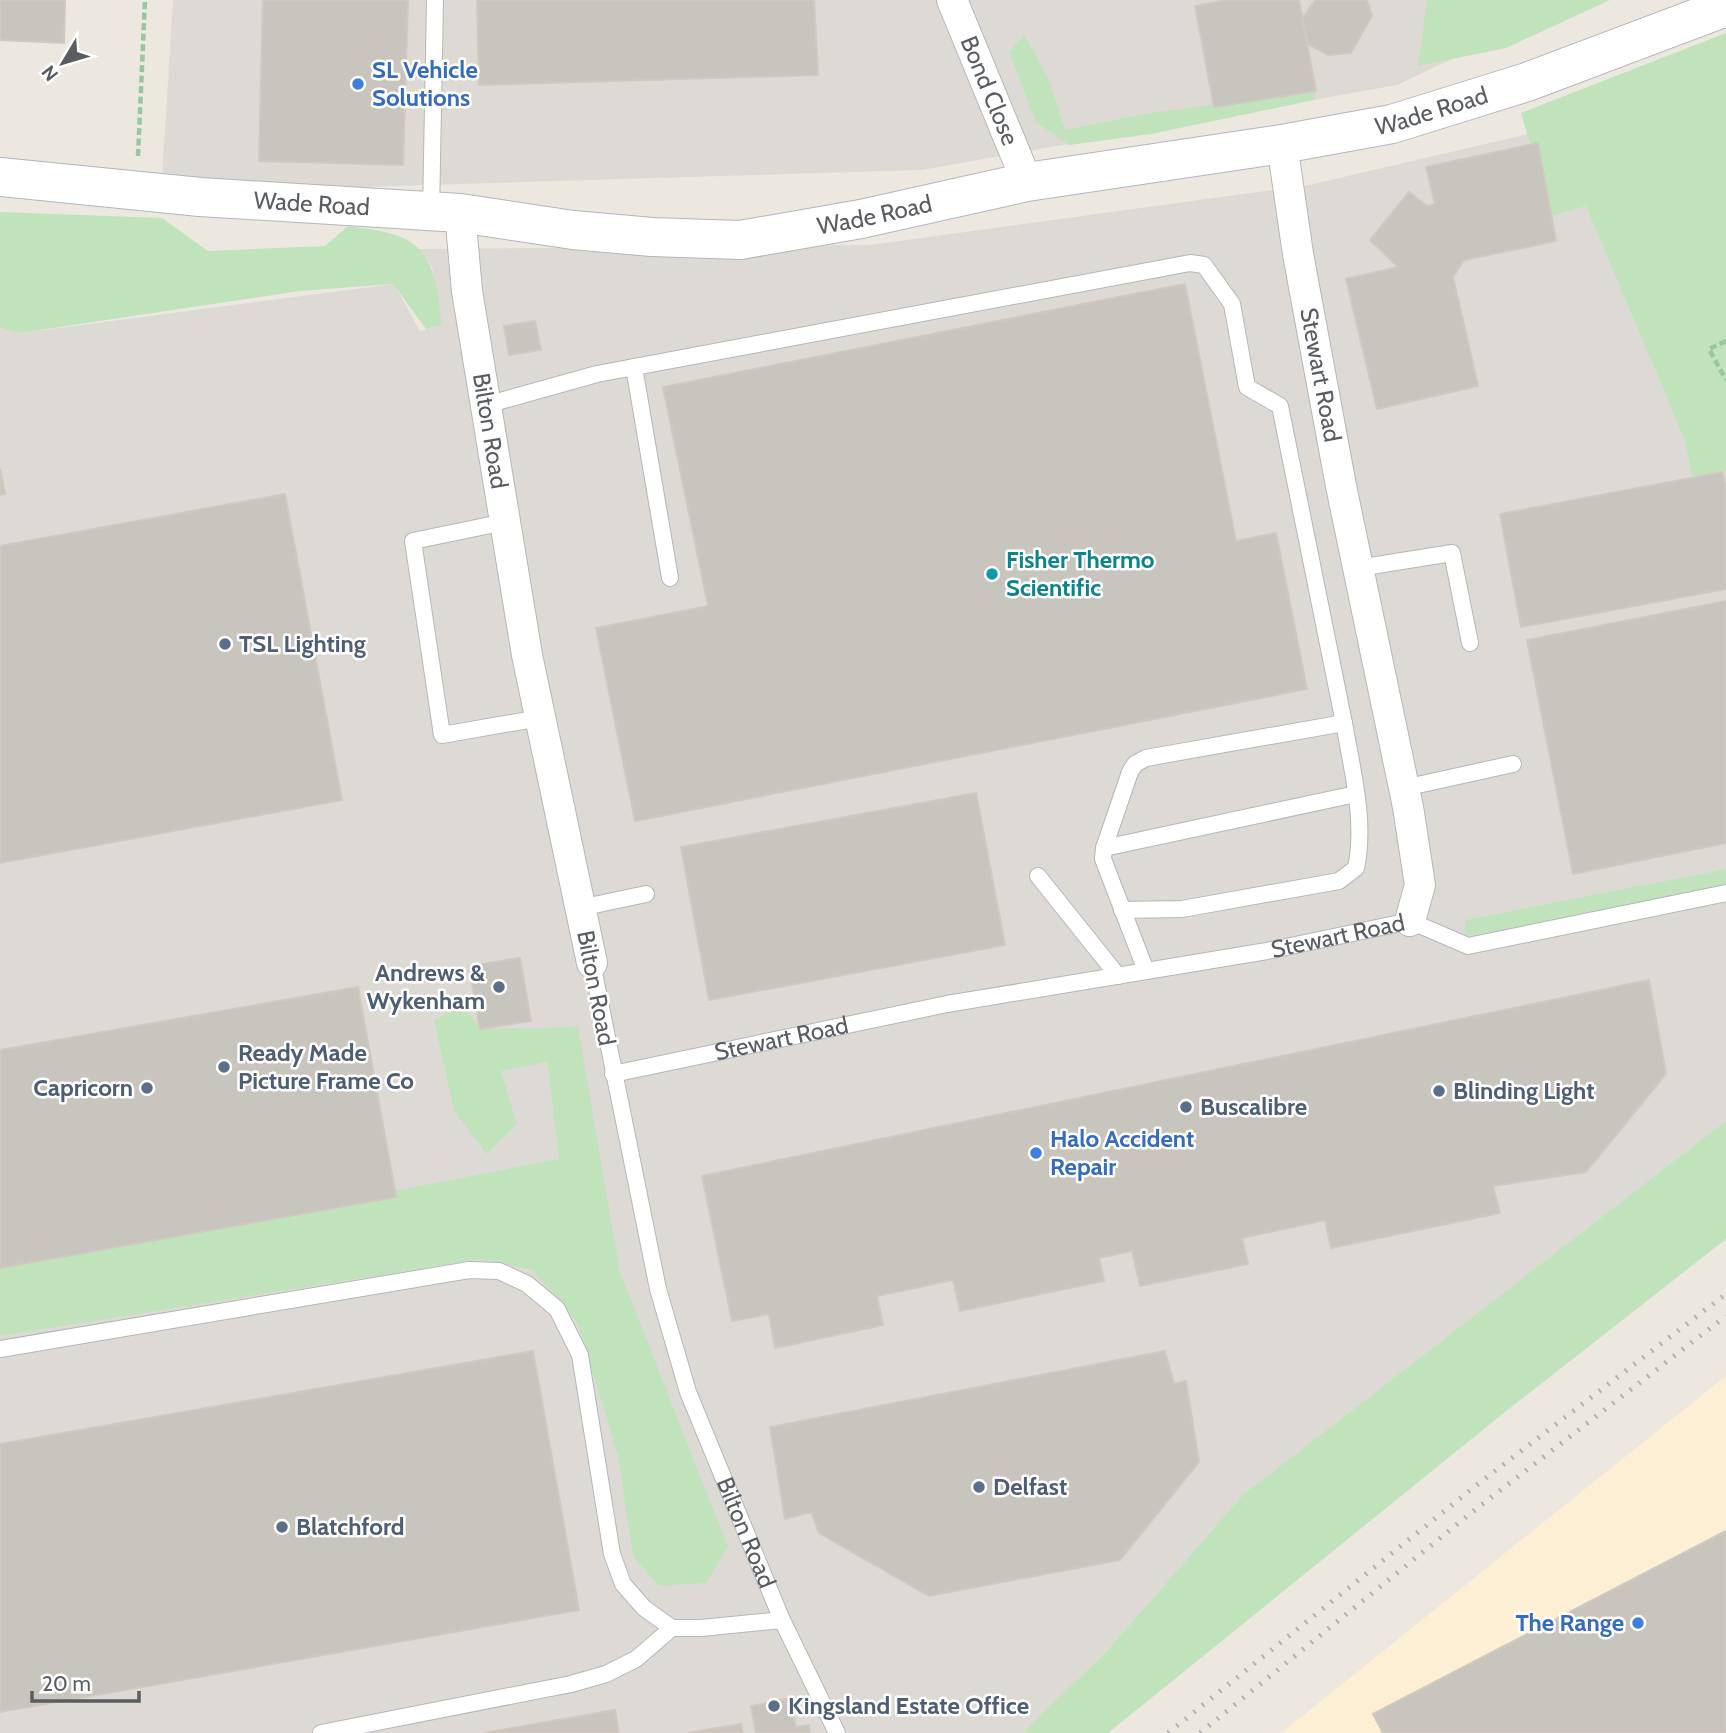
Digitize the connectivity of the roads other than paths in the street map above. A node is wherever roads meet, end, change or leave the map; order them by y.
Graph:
1 (435, 0) edge
2 (952, 0) edge
3 (1726, 7) edge
4 (1282, 144) junction
5 (0, 177) edge
6 (1027, 183) junction
7 (445, 212) junction
8 (634, 367) junction
9 (486, 405) junction
10 (505, 522) junction
11 (1358, 568) junction
12 (670, 578) dead end
13 (1470, 643) dead end
14 (540, 718) junction
15 (1344, 723) junction
16 (1513, 764) dead end
17 (1404, 788) junction
18 (1356, 794) junction
19 (1104, 848) junction
20 (1038, 876) dead end
21 (1726, 892) edge
22 (646, 894) dead end
23 (580, 908) junction
24 (1122, 910) junction
25 (1410, 921) junction
26 (592, 963) joint
27 (1146, 971) junction
28 (1118, 976) junction
29 (613, 1074) junction
30 (0, 1349) edge
31 (782, 1620) junction
32 (672, 1628) junction
33 (321, 1733) edge
34 (837, 1733) edge

1 - 7 lane
2 - 6 street, Bond Close
3 - 4 street, Wade Road
4 - 6 street, Wade Road
4 - 11 street, Stewart Road
5 - 7 street, Wade Road
6 - 7 street, Wade Road
7 - 9 street, Bilton Road
8 - 9 lane
8 - 12 lane
8 - 15 lane
9 - 10 street, Bilton Road
10 - 14 street, Bilton Road
10 - 14 lane
11 - 13 lane
11 - 17 street, Stewart Road
14 - 23 street, Bilton Road
15 - 18 lane
15 - 19 lane
16 - 17 lane
17 - 25 street, Stewart Road
18 - 19 lane
18 - 24 lane
19 - 24 lane
20 - 28 lane
21 - 25 lane
22 - 23 lane
23 - 26 street, Bilton Road
24 - 27 lane
25 - 27 lane, Stewart Road
26 - 29 lane, Bilton Road
27 - 28 lane, Stewart Road
28 - 29 lane, Stewart Road
29 - 31 lane, Bilton Road
30 - 32 lane
31 - 32 lane
31 - 34 lane, Bilton Road
32 - 33 lane

